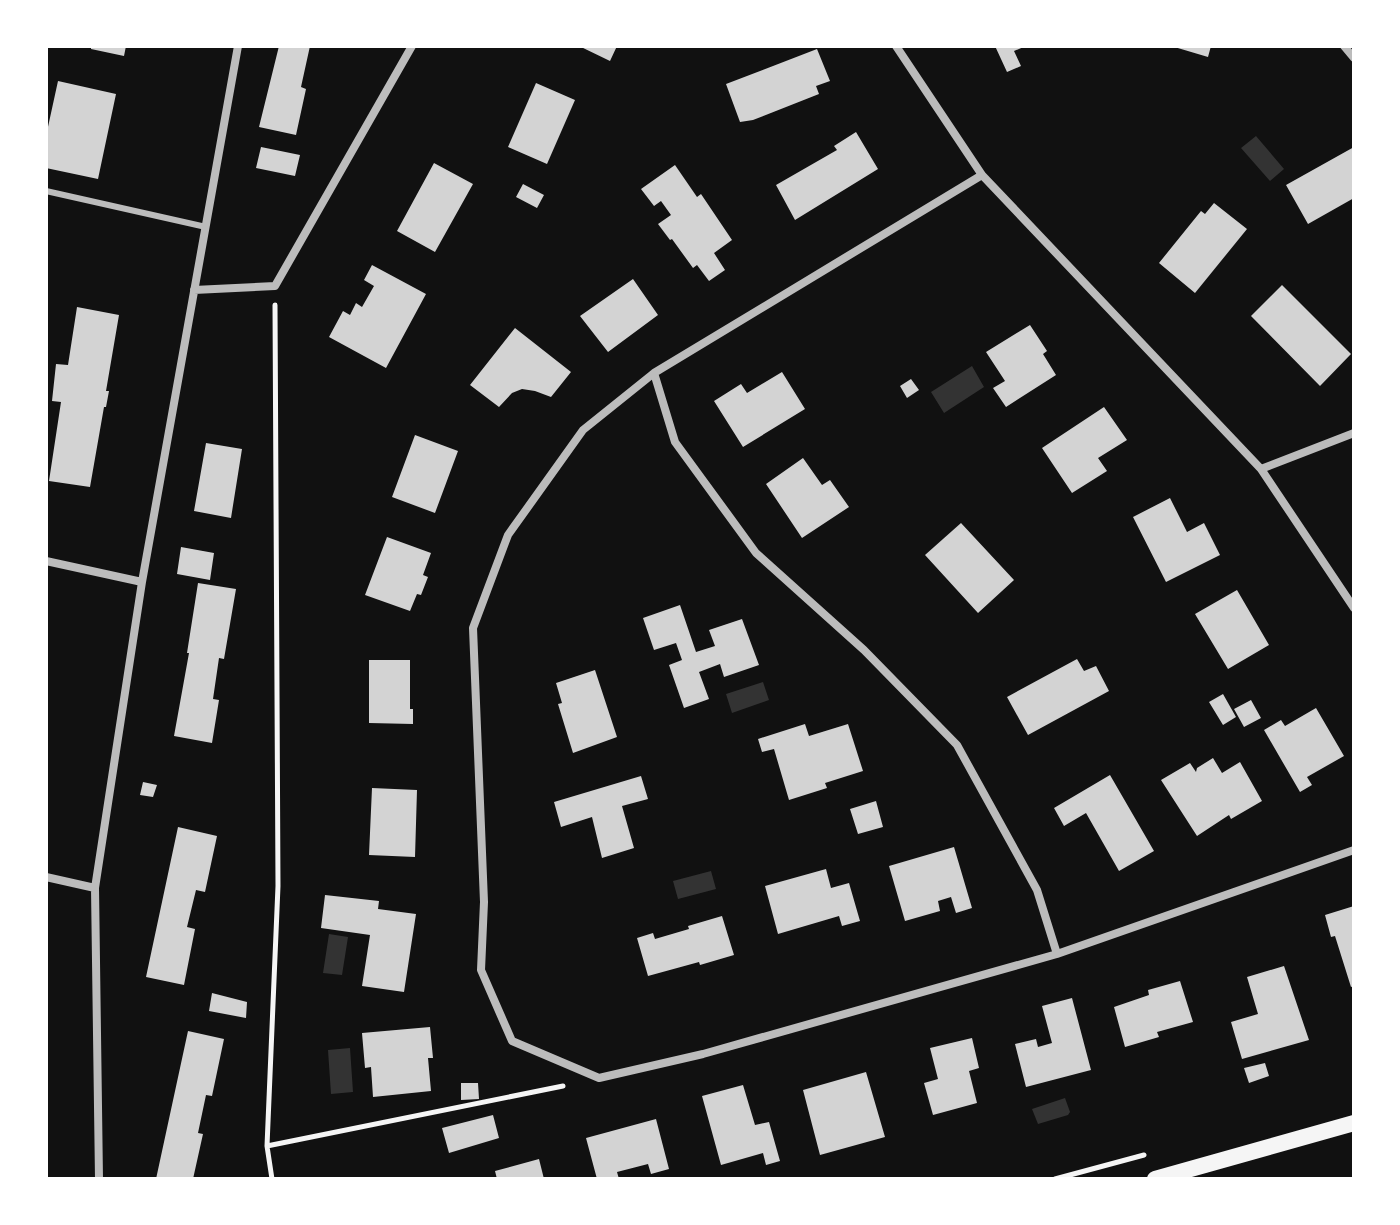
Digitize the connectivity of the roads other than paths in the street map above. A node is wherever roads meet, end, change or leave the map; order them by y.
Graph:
1 (238, 46) edge
2 (412, 46) edge
3 (896, 46) edge
4 (1344, 46) edge
5 (1354, 58) edge
6 (982, 175) junction
7 (46, 191) edge
8 (206, 227) junction
9 (194, 290) junction
10 (654, 373) junction
11 (1354, 433) edge
12 (1261, 469) junction
13 (46, 561) edge
14 (142, 582) junction
15 (1354, 608) edge
16 (1354, 850) edge
17 (46, 877) edge
18 (95, 888) junction
19 (1057, 954) junction
20 (1354, 1123) edge
21 (99, 1179) edge
22 (1155, 1179) edge

1 - 8 street
2 - 9 street
3 - 6 street
4 - 5 street
6 - 10 street
6 - 12 street
7 - 8 lane
8 - 9 street
9 - 14 street
10 - 19 street
10 - 19 street
11 - 12 street
12 - 15 street
13 - 14 street
14 - 18 street
16 - 19 street
17 - 18 street
18 - 21 street
20 - 22 main road

